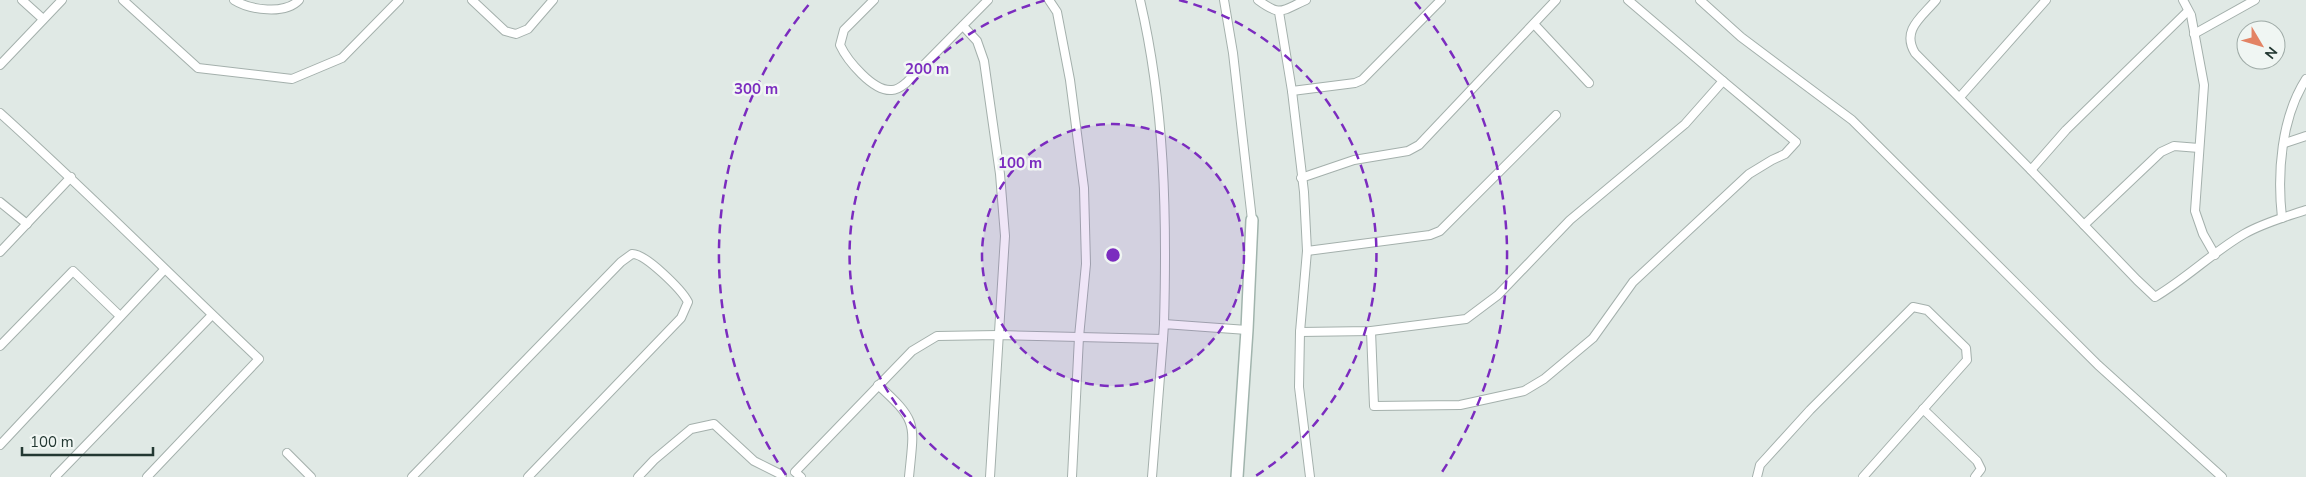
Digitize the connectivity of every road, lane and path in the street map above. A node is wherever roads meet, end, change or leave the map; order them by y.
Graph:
1 (22, 0) edge
2 (62, 0) edge
3 (124, 0) edge
4 (234, 0) edge
5 (300, 0) edge
6 (399, 0) edge
7 (472, 0) edge
8 (554, 0) edge
9 (874, 0) edge
10 (988, 0) edge
11 (1050, 0) edge
12 (1140, 0) edge
13 (1224, 0) edge
14 (1258, 0) edge
15 (1306, 0) edge
16 (1441, 0) edge
17 (1556, 0) edge
18 (1628, 0) edge
19 (1700, 0) edge
20 (1936, 0) edge
21 (2046, 0) edge
22 (2183, 0) edge
23 (2255, 0) edge
24 (2188, 11) junction
25 (1279, 12) junction
26 (44, 19) junction
27 (1534, 24) junction
28 (963, 26) junction
29 (2194, 34) junction
30 (0, 65) edge
31 (2306, 79) edge
32 (1723, 81) junction
33 (1589, 83) dead end
34 (1292, 91) junction
35 (1960, 97) junction
36 (0, 113) edge
37 (1556, 115) dead end
38 (2306, 136) edge
39 (2284, 143) junction
40 (2199, 148) junction
41 (2030, 170) junction
42 (71, 177) junction
43 (1301, 178) junction
44 (0, 202) edge
45 (2306, 210) edge
46 (2282, 218) junction
47 (1252, 220) joint
48 (27, 224) junction
49 (2084, 225) junction
50 (1307, 251) junction
51 (0, 252) edge
52 (2215, 255) junction
53 (164, 270) junction
54 (212, 315) junction
55 (120, 316) junction
56 (1164, 324) junction
57 (1247, 330) junction
58 (1371, 331) junction
59 (1300, 332) junction
60 (998, 335) junction
61 (1079, 337) junction
62 (1163, 339) junction
63 (0, 346) edge
64 (878, 385) junction
65 (1922, 409) junction
66 (0, 445) edge
67 (287, 453) dead end
68 (782, 475) dead end
69 (55, 477) edge
70 (147, 477) edge
71 (311, 477) edge
72 (412, 477) edge
73 (528, 477) edge
74 (638, 477) edge
75 (801, 477) edge
76 (910, 477) edge
77 (990, 477) edge
78 (1072, 477) edge
79 (1152, 477) edge
80 (1237, 477) edge
81 (1310, 477) edge
82 (1757, 477) edge
83 (1863, 477) edge
84 (1975, 477) edge
85 (2222, 477) edge

1 - 26 street
2 - 26 street
3 - 6 street
4 - 5 street
7 - 8 street
9 - 28 street
10 - 28 street
11 - 61 street
12 - 56 street
13 - 47 street
14 - 25 street
15 - 25 street
16 - 34 street
17 - 27 street
18 - 32 street
19 - 85 street
20 - 35 street
21 - 35 street
22 - 24 street
23 - 29 street
24 - 29 street
24 - 41 street
25 - 34 street
26 - 30 street
27 - 33 street
27 - 43 street
28 - 60 street
29 - 40 street
31 - 39 street
32 - 58 street
32 - 58 street
34 - 43 street
35 - 41 street
36 - 42 street
37 - 50 street
38 - 39 street
39 - 46 street
40 - 49 street
40 - 52 street
41 - 49 street
42 - 48 street
42 - 53 street
43 - 50 street
44 - 48 street
45 - 46 street
46 - 52 street
47 - 57 street
48 - 51 street
49 - 52 street
50 - 59 street
53 - 54 street
53 - 55 street
54 - 69 street
54 - 70 street
55 - 63 street
55 - 66 street
56 - 57 street
56 - 62 street
57 - 80 street
58 - 59 street
59 - 81 street
60 - 61 street
60 - 64 street
60 - 77 street
61 - 62 street
61 - 78 street
62 - 79 street
64 - 75 street
64 - 76 street
65 - 82 street
65 - 83 street
65 - 84 street
67 - 71 street
68 - 74 street
72 - 73 street

